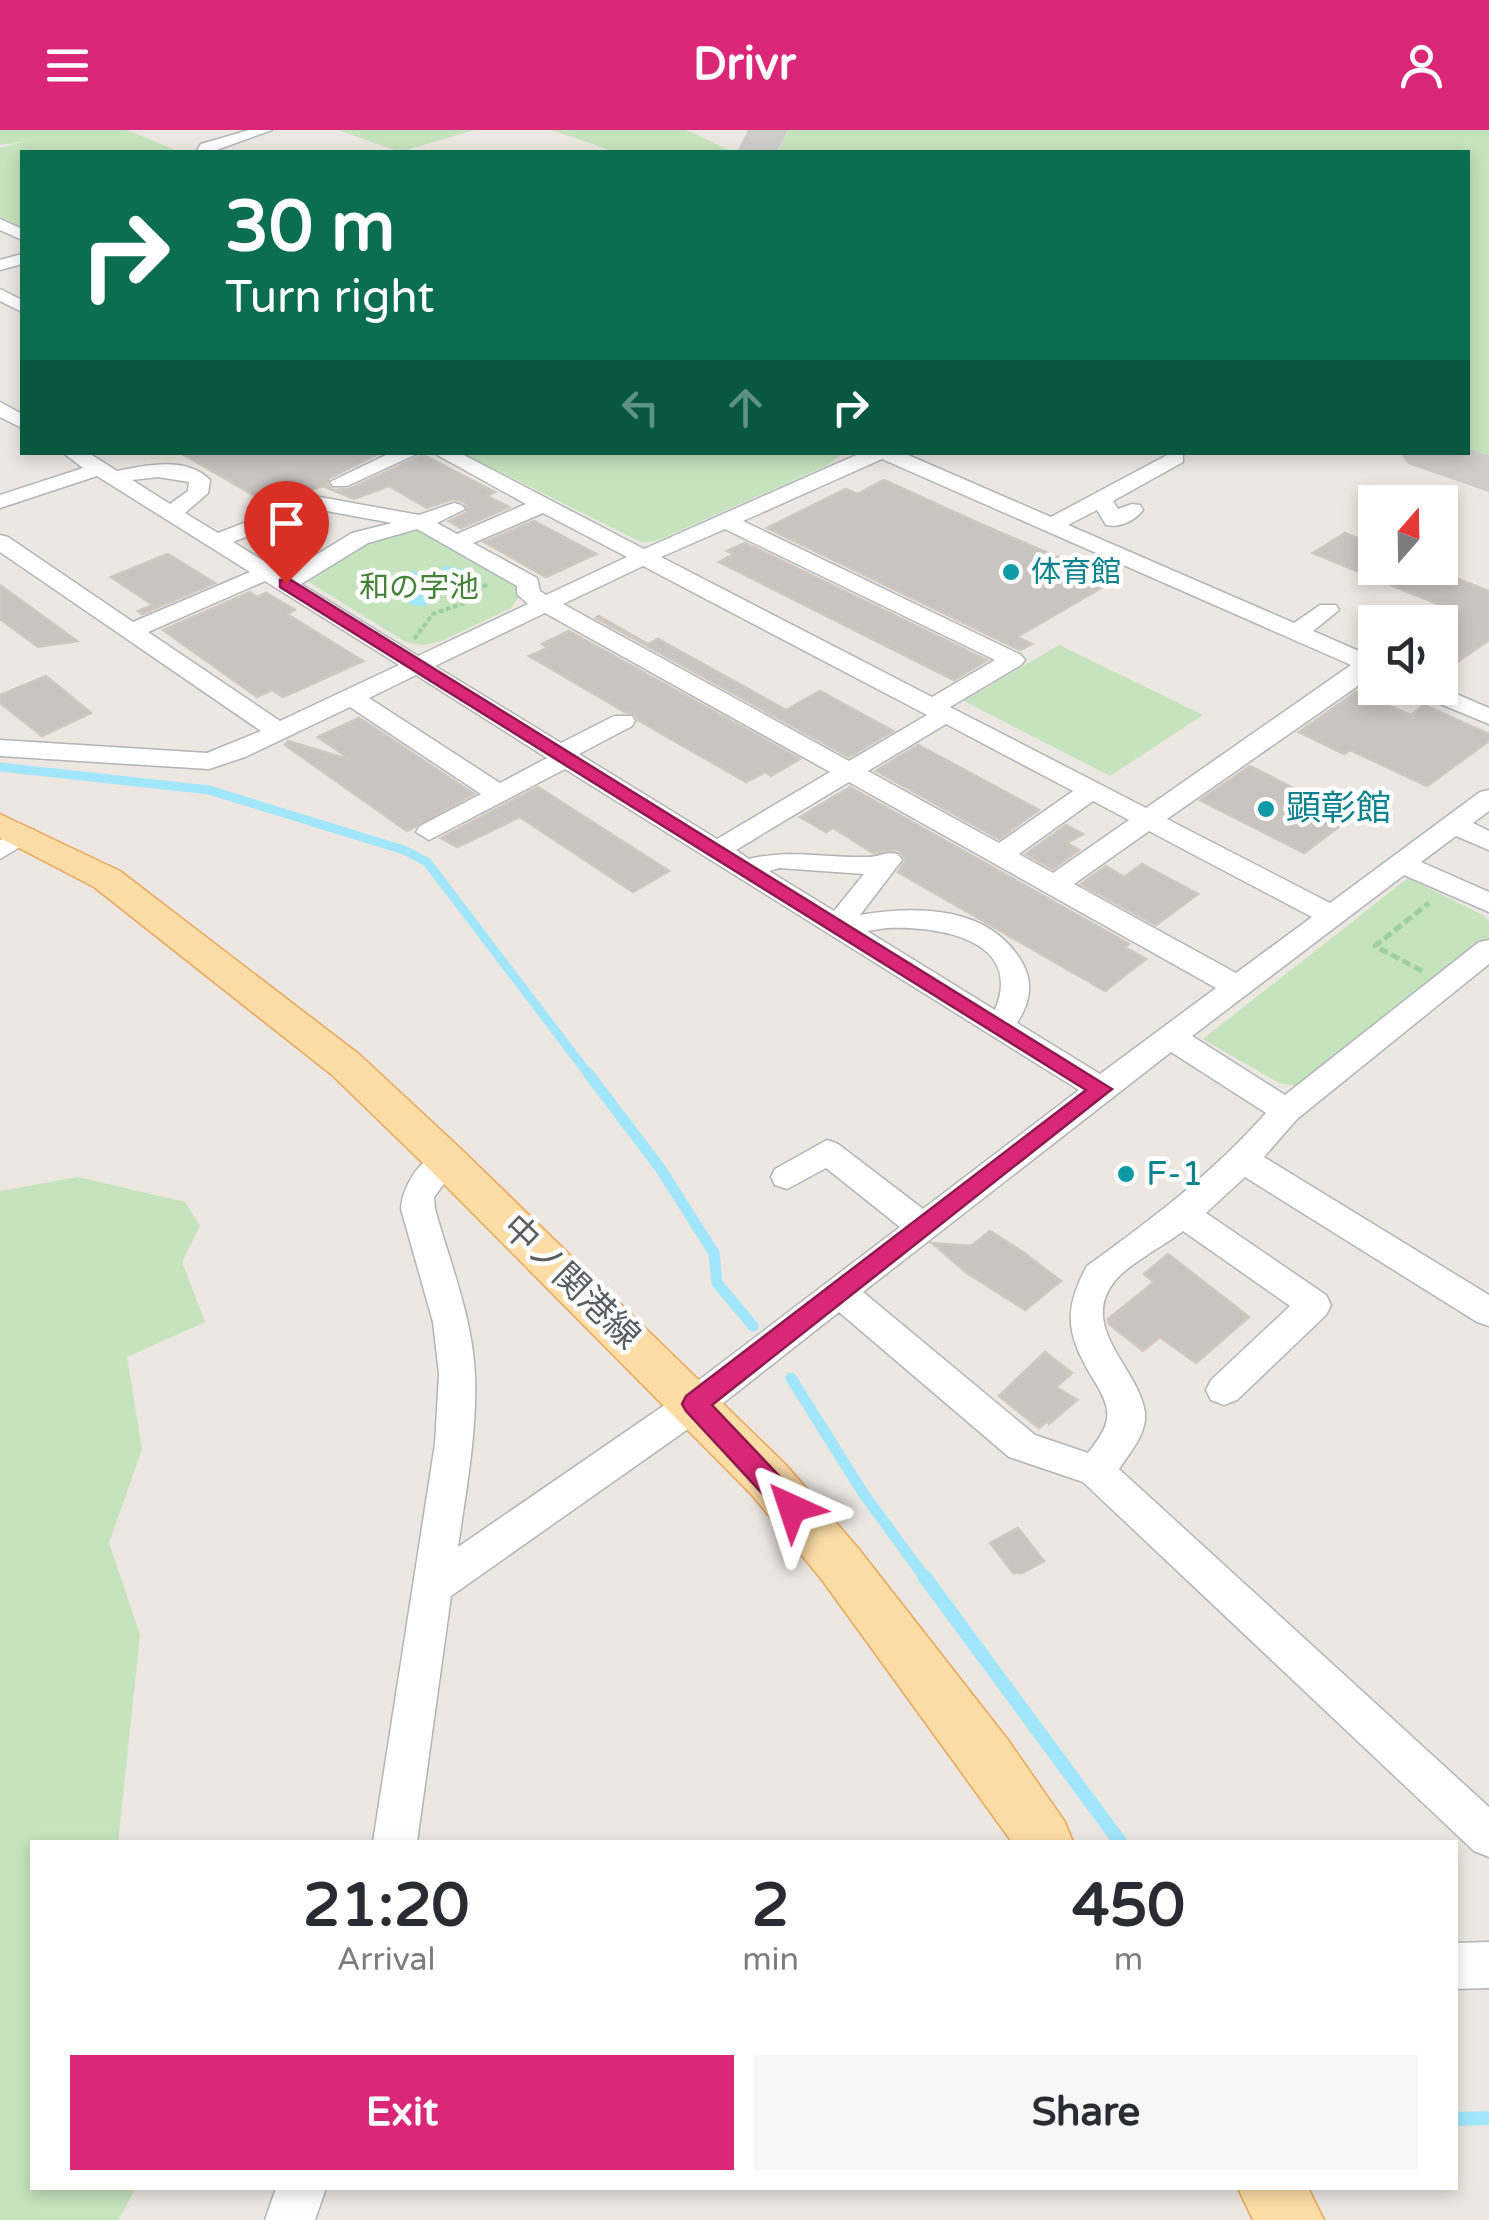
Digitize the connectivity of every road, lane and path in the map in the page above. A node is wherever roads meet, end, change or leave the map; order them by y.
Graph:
1 (265, 130) edge
2 (207, 150) edge
3 (77, 455) edge
4 (404, 455) edge
5 (448, 455) edge
6 (875, 455) edge
7 (889, 455) edge
8 (1176, 458) dead end
9 (106, 474) junction
10 (944, 479) junction
11 (340, 482) dead end
12 (793, 491) junction
13 (919, 492) dead end
14 (1101, 498) junction
15 (0, 502) edge
16 (543, 505) junction
17 (827, 507) dead end
18 (454, 508) dead end
19 (1132, 510) dead end
20 (171, 513) junction
21 (726, 521) junction
22 (420, 522) junction
23 (1051, 526) junction
24 (217, 541) junction
25 (0, 542) edge
26 (456, 542) junction
27 (644, 557) junction
28 (511, 573) junction
29 (277, 578) junction
30 (546, 604) junction
31 (1328, 610) dead end
32 (131, 632) junction
33 (1296, 632) junction
34 (415, 654) junction
35 (1358, 659) edge
36 (1358, 675) edge
37 (363, 693) junction
38 (1458, 703) edge
39 (403, 709) dead end
40 (939, 711) junction
41 (1489, 716) edge
42 (623, 721) dead end
43 (278, 732) junction
44 (0, 748) edge
45 (564, 755) junction
46 (844, 772) junction
47 (1092, 790) junction
48 (499, 794) junction
49 (1489, 798) edge
50 (1150, 820) junction
51 (1454, 824) junction
52 (430, 832) dead end
53 (8, 837) edge
54 (1489, 842) edge
55 (716, 850) junction
56 (998, 856) junction
57 (1402, 864) junction
58 (745, 868) junction
59 (1053, 886) junction
60 (1436, 897) dead end
61 (1489, 903) edge
62 (1333, 916) junction
63 (839, 926) junction
64 (1489, 948) edge
65 (1433, 977) dead end
66 (1238, 987) junction
67 (1000, 1026) junction
68 (1171, 1037) junction
69 (1102, 1089) junction
70 (1286, 1111) junction
71 (446, 1160) junction
72 (1243, 1160) junction
73 (804, 1173) dead end
74 (1183, 1214) junction
75 (924, 1227) junction
76 (839, 1292) junction
77 (1489, 1312) edge
78 (1224, 1390) dead end
79 (695, 1404) junction
80 (1096, 1471) junction
81 (435, 1585) junction
82 (1489, 1836) edge
83 (396, 1840) edge
84 (1044, 1840) edge
85 (1458, 1966) edge
86 (1489, 1966) edge
87 (300, 2190) edge
88 (1271, 2190) edge
89 (290, 2220) edge
90 (1291, 2220) edge

1 - 2 street
3 - 9 street
4 - 11 street
5 - 16 street
6 - 12 street
7 - 10 street
8 - 14 street
9 - 15 street
9 - 20 street
9 - 20 street
10 - 13 street
10 - 23 street
12 - 17 street
12 - 21 street
14 - 19 street
14 - 23 street
16 - 26 street
16 - 27 street
18 - 22 street
20 - 24 street
21 - 27 street
21 - 40 street
22 - 24 street
22 - 26 street
22 - 29 street
23 - 33 street
24 - 29 street
25 - 32 street
26 - 28 street
27 - 30 street
27 - 40 street
28 - 30 street
28 - 34 path
29 - 32 street
29 - 34 street
30 - 34 street
30 - 46 street
31 - 33 street
32 - 43 street
33 - 35 street
34 - 37 street
34 - 45 street
36 - 50 street
37 - 39 street
37 - 43 street
37 - 48 street
38 - 41 street
40 - 46 street
40 - 47 street
42 - 45 street
43 - 44 street
45 - 48 street
45 - 55 street
46 - 55 street
46 - 56 street
47 - 50 street
47 - 56 street
48 - 52 street
49 - 51 street
50 - 59 street
50 - 62 street
51 - 54 street
51 - 57 street
53 - 71 main road, 中ノ関港線
55 - 58 street
56 - 59 street
57 - 61 street
57 - 62 street
58 - 63 street
58 - 63 street
59 - 66 street
60 - 65 path
62 - 66 street
63 - 67 street
63 - 67 street
64 - 70 street
66 - 68 street
67 - 69 street
68 - 69 street
68 - 70 street
69 - 75 street
70 - 72 street
71 - 79 main road, 中ノ関港線
71 - 81 street
72 - 74 street
72 - 77 street
73 - 75 street
74 - 78 street
74 - 80 street
75 - 76 street
76 - 79 street
76 - 80 street
79 - 81 street
79 - 84 main road, 中ノ関港線
80 - 82 street
81 - 83 street
85 - 86 street
87 - 89 street
88 - 90 main road

